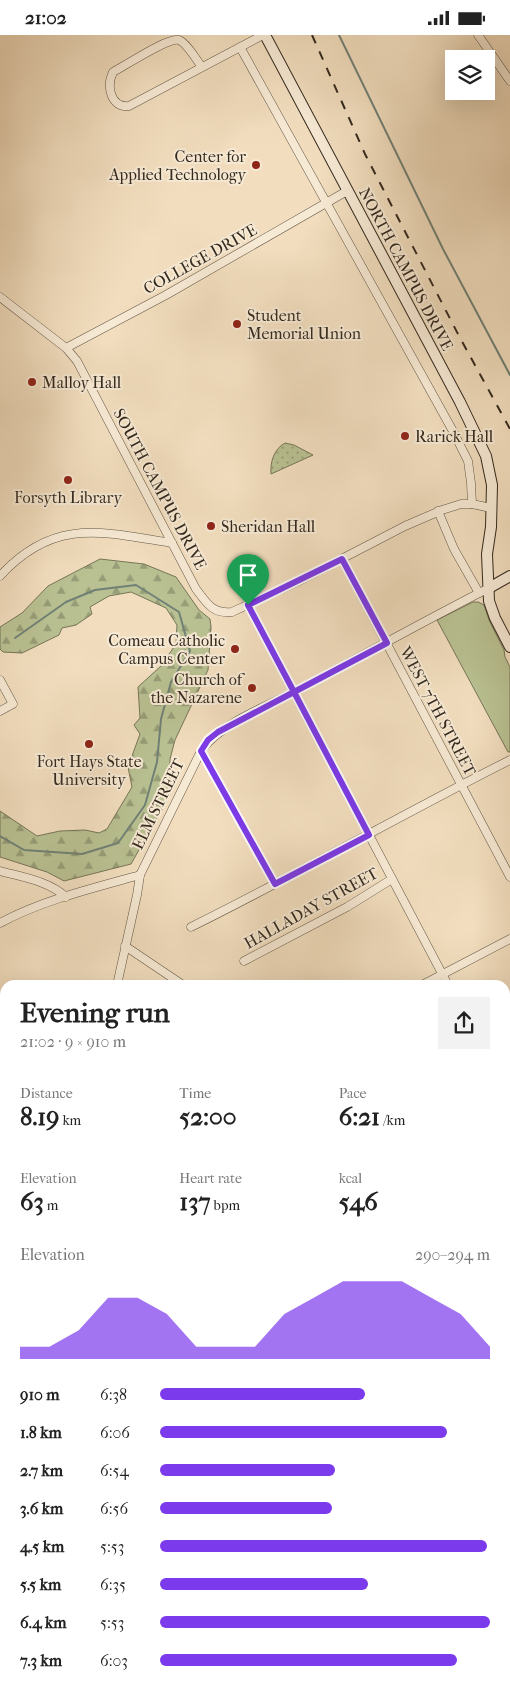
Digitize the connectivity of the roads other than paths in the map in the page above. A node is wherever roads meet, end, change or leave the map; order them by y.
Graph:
1 (264, 35) edge
2 (478, 35) edge
3 (240, 47) junction
4 (202, 67) junction
5 (510, 81) edge
6 (348, 191) junction
7 (327, 203) junction
8 (0, 297) edge
9 (66, 348) junction
10 (472, 504) junction
11 (491, 508) junction
12 (438, 511) junction
13 (172, 543) junction
14 (342, 559) junction
15 (0, 576) edge
16 (510, 576) edge
17 (488, 588) junction
18 (479, 593) junction
19 (248, 605) junction
20 (387, 643) junction
21 (510, 647) edge
22 (0, 680) edge
23 (294, 692) junction
24 (0, 711) edge
25 (201, 751) junction
26 (510, 759) edge
27 (461, 784) junction
28 (369, 835) junction
29 (0, 871) edge
30 (140, 875) junction
31 (510, 877) edge
32 (392, 879) junction
33 (275, 884) junction
34 (66, 897) junction
35 (0, 923) edge
36 (190, 927) dead end
37 (510, 939) edge
38 (126, 946) junction
39 (244, 961) dead end
40 (442, 974) junction
41 (118, 980) edge
42 (176, 980) edge
43 (431, 980) edge
44 (445, 980) edge

1 - 3 street
1 - 6 main road, NORTH CAMPUS DRIVE
2 - 5 street
3 - 4 street
3 - 7 street
4 - 4 street
6 - 7 street, COLLEGE DRIVE
6 - 11 main road, NORTH CAMPUS DRIVE
7 - 9 street, COLLEGE DRIVE
7 - 10 street
8 - 9 street, SOUTH CAMPUS DRIVE
9 - 13 street, SOUTH CAMPUS DRIVE
10 - 11 street
10 - 12 street, SOUTH CAMPUS DRIVE
11 - 17 main road, NORTH CAMPUS DRIVE
12 - 14 street, SOUTH CAMPUS DRIVE
12 - 18 street
13 - 15 street
13 - 19 street, SOUTH CAMPUS DRIVE
14 - 19 street, SOUTH CAMPUS DRIVE
14 - 20 street, WEST 7TH STREET
16 - 17 main road, ELM STREET
17 - 18 street, ELM STREET
17 - 21 main road, NORTH CAMPUS DRIVE
18 - 20 street, ELM STREET
19 - 23 street
20 - 23 street, ELM STREET
20 - 27 street, WEST 7TH STREET
22 - 24 street
23 - 25 street, ELM STREET
23 - 28 street
25 - 30 street, ELM STREET
25 - 33 street
26 - 27 street
27 - 28 street
27 - 31 street, WEST 7TH STREET
28 - 32 street
28 - 33 street
29 - 34 street
30 - 34 street
30 - 38 street, ELM STREET
32 - 39 street, HALLADAY STREET
32 - 40 street
33 - 36 street
34 - 35 street
37 - 40 street
38 - 41 street, ELM STREET
38 - 42 street
40 - 43 street
40 - 44 street

